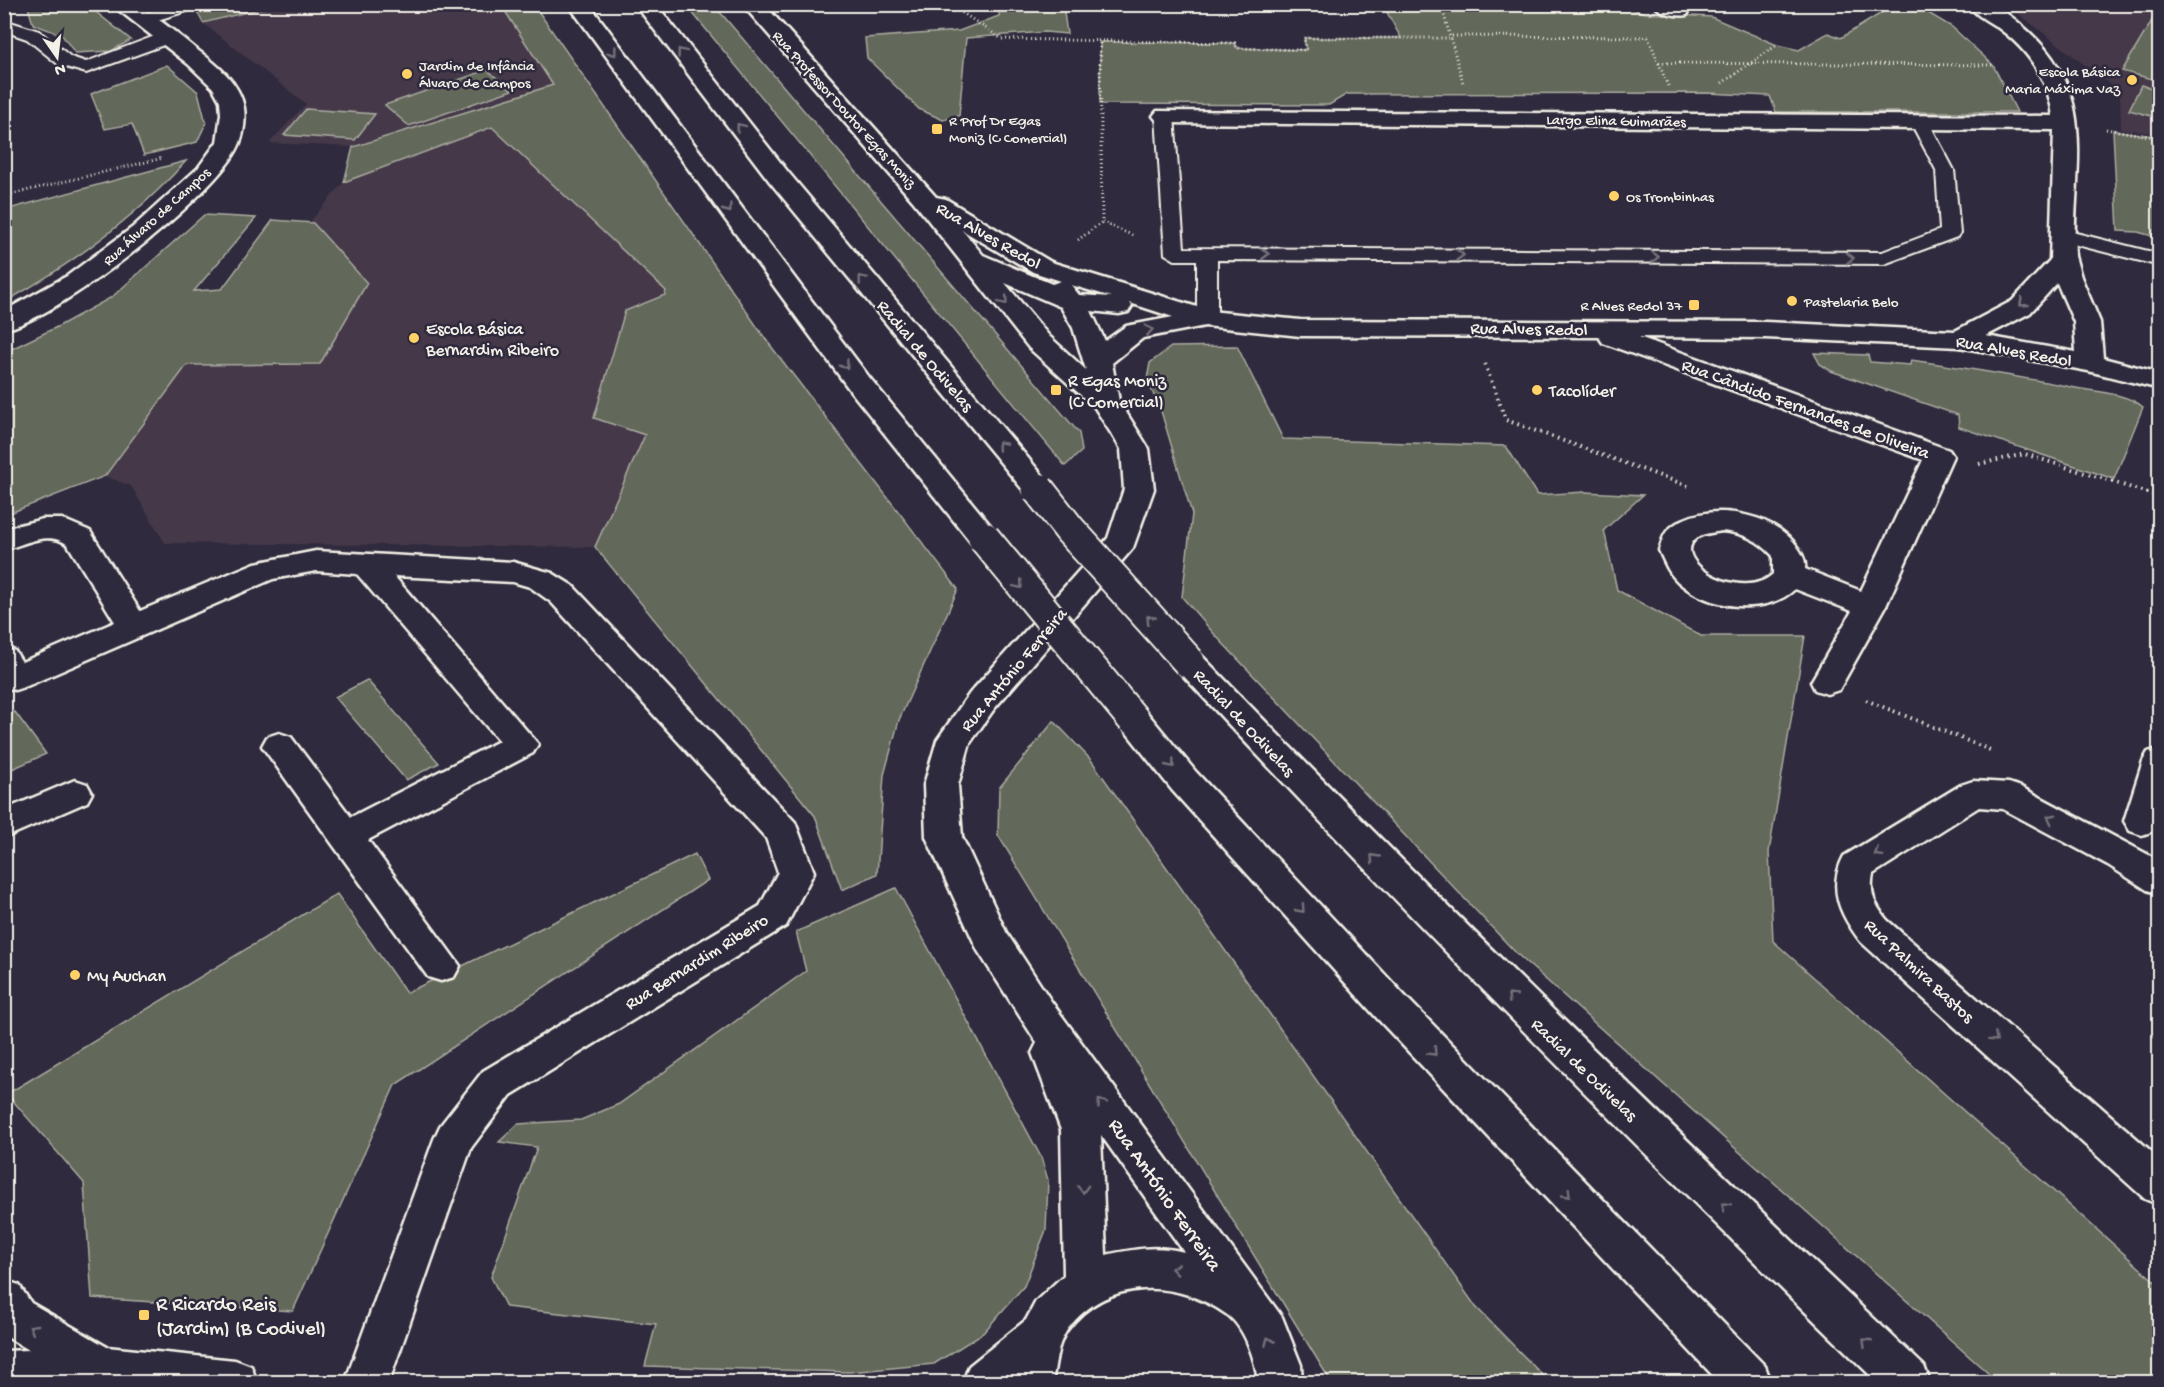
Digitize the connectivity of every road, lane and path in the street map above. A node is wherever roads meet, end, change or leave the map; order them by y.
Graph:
1 (121, 4) edge
2 (194, 4) edge
3 (578, 4) edge
4 (645, 4) edge
5 (752, 4) edge
6 (1441, 4) edge
7 (1978, 4) edge
8 (952, 6) dead end
9 (141, 20) junction
10 (4, 25) edge
11 (1451, 37) junction
12 (166, 38) junction
13 (1100, 42) junction
14 (1777, 45) dead end
15 (1659, 63) junction
16 (1752, 64) junction
17 (1952, 65) dead end
18 (1716, 87) dead end
19 (1671, 94) dead end
20 (1165, 116) joint
21 (1473, 118) junction
22 (1920, 123) junction
23 (2067, 123) junction
24 (2160, 138) edge
25 (228, 143) junction
26 (4, 196) edge
27 (922, 196) junction
28 (2063, 249) junction
29 (1207, 254) junction
30 (970, 259) junction
31 (2160, 260) edge
32 (1042, 267) junction
33 (1073, 302) junction
34 (1160, 305) junction
35 (1207, 319) junction
36 (4, 322) edge
37 (1587, 328) junction
38 (1959, 339) junction
39 (1039, 342) junction
40 (1099, 358) junction
41 (2090, 363) junction
42 (2160, 381) edge
43 (1496, 395) dead end
44 (1105, 402) junction
45 (1930, 475) junction
46 (1693, 488) dead end
47 (2160, 497) edge
48 (4, 540) edge
49 (367, 565) junction
50 (1790, 575) dead end
51 (1870, 606) junction
52 (134, 627) junction
53 (4, 659) edge
54 (1827, 682) joint
55 (279, 746) dead end
56 (1995, 752) dead end
57 (2160, 761) edge
58 (75, 793) dead end
59 (2142, 821) junction
60 (4, 825) edge
61 (345, 836) junction
62 (2106, 847) junction
63 (2160, 873) edge
64 (2160, 880) edge
65 (441, 966) dead end
66 (1037, 1012) junction
67 (2160, 1186) edge
68 (1086, 1284) junction
69 (4, 1300) edge
70 (1244, 1305) junction
71 (1041, 1335) junction
72 (101, 1368) junction
73 (4, 1373) edge
74 (235, 1383) edge
75 (367, 1383) edge
76 (985, 1383) edge
77 (1030, 1383) edge
78 (1280, 1383) edge
79 (1749, 1383) edge
80 (1908, 1383) edge

1 - 9 main road, Rua Álvaro de Campos
2 - 9 lane
3 -> 79 main road, bridge
80 -> 4 main road, Radial de Odivelas, bridge
5 - 27 main road, Rua Professor Doutor Egas Moniz
6 - 11 path
7 - 23 main road
8 - 13 path
9 - 12 main road, Rua Álvaro de Campos
10 - 12 lane
11 - 13 path
11 - 15 path
11 - 21 path
12 - 25 main road, Rua Álvaro de Campos
13 - 32 path
14 - 16 path
15 - 16 path
15 - 19 path
16 - 17 path
16 - 18 path
20 - 21 main road, Largo Elina Guimarães
20 - 29 lane
21 - 22 main road, Largo Elina Guimarães
22 - 23 main road, Largo Elina Guimarães
29 -> 22 lane
23 - 24 path
23 - 28 main road
25 - 26 path
25 - 36 main road, Rua Álvaro de Campos
27 - 30 main road, Rua Professor Doutor Egas Moniz
27 - 32 main road, Rua Alves Redol
28 - 31 lane
28 -> 38 main road
28 - 41 main road
29 - 35 lane
30 - 33 main road
30 -> 39 main road, Rua Professor Doutor Egas Moniz
32 - 33 main road
32 - 34 main road, Rua Alves Redol
33 - 34 main road
33 - 39 main road
33 - 40 main road
34 - 35 main road, Rua Alves Redol
35 - 37 main road, Rua Alves Redol
40 -> 35 main road
37 - 38 main road, Rua Alves Redol
37 - 45 main road, Rua Cândido Fernandes de Oliveira
38 - 41 main road, Rua Alves Redol
39 - 44 main road, Rua Professor Doutor Egas Moniz
40 - 44 main road
41 - 42 main road, Rua Alves Redol
43 - 46 path
44 - 66 main road, Rua António Ferreira
45 - 47 path
45 - 51 main road, Rua Cândido Fernandes de Oliveira
48 - 52 main road
49 - 52 main road, Rua Bernardim Ribeiro
49 - 61 main road
49 - 75 main road, Rua Bernardim Ribeiro
50 - 51 main road
51 - 54 main road, Rua Cândido Fernandes de Oliveira
52 - 53 main road, Rua Bernardim Ribeiro
54 - 56 path
55 - 61 main road
57 - 59 main road
58 - 60 main road
59 - 62 main road
59 - 63 main road
61 - 65 main road
62 - 64 main road, Rua Palmira Bastos
62 -> 67 main road, Rua Palmira Bastos
66 -> 68 main road, Rua António Ferreira
70 -> 66 main road, Rua António Ferreira
70 -> 68 main road
68 - 71 main road
72 -> 69 main road
78 -> 70 main road, Rua António Ferreira
71 - 76 main road
71 - 77 main road
72 - 73 main road
72 - 74 main road

